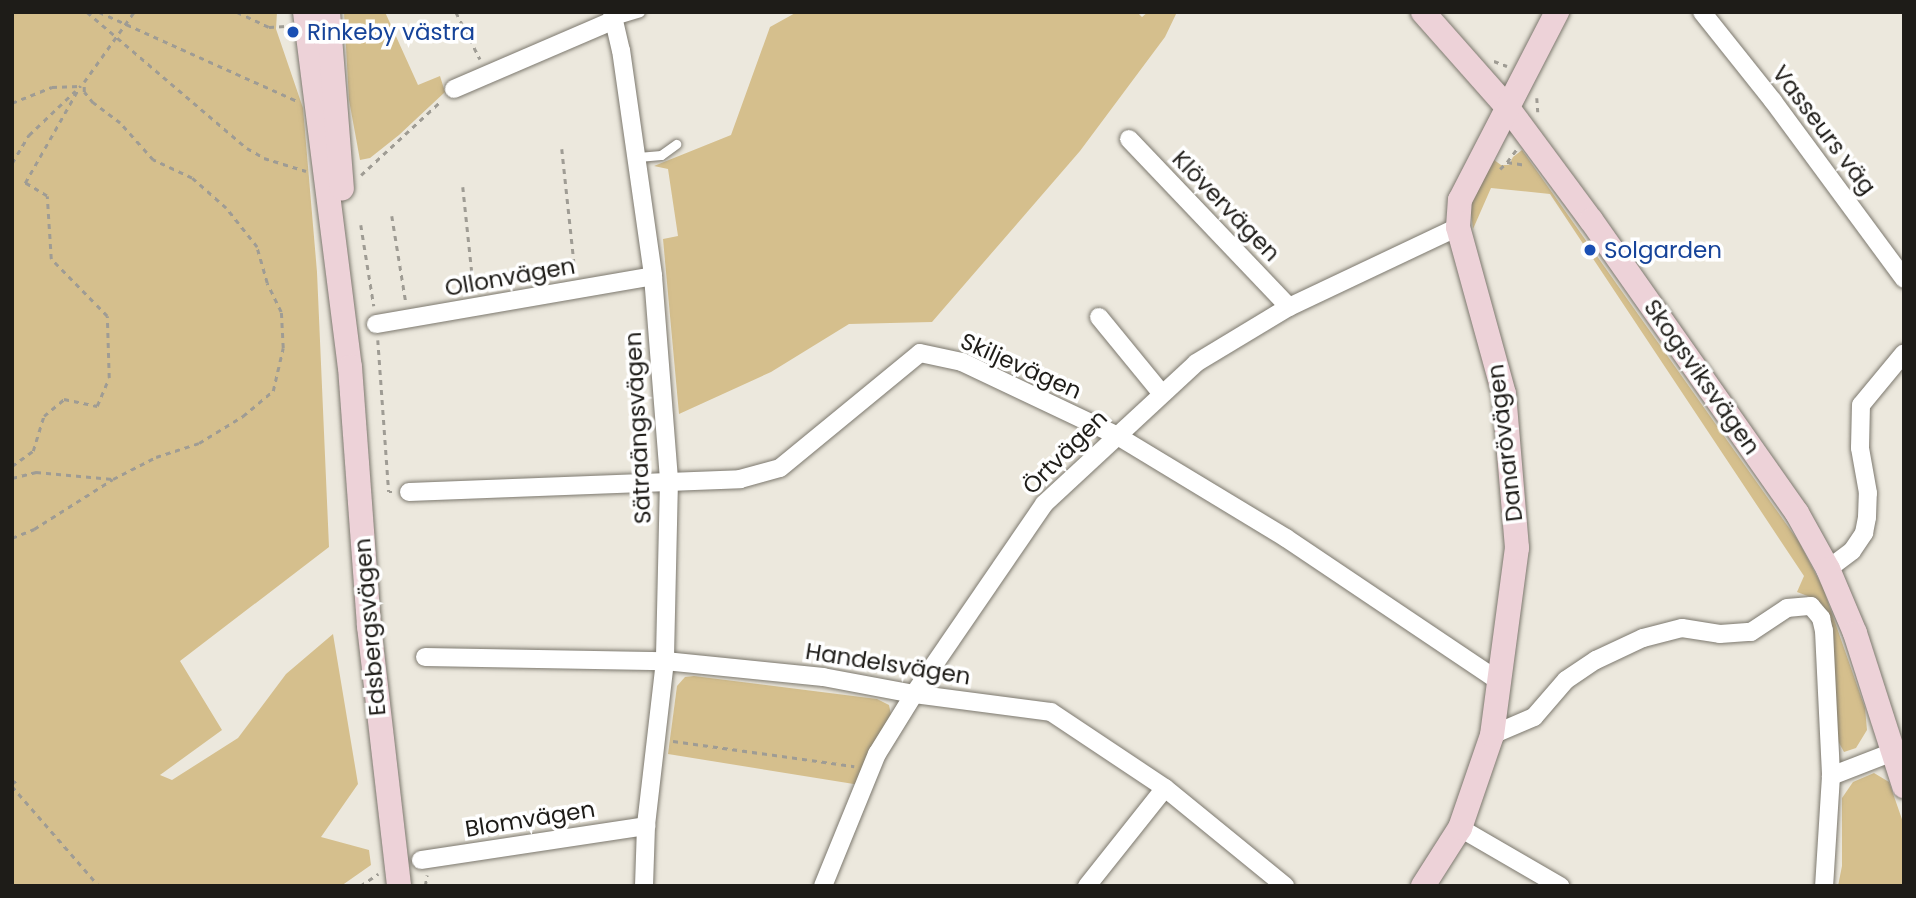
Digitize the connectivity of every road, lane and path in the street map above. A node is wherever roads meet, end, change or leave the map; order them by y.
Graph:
1 (87, 12) edge
2 (99, 12) edge
3 (134, 12) edge
4 (237, 12) edge
5 (328, 12) edge
6 (456, 12) edge
7 (640, 12) edge
8 (1423, 12) edge
9 (1558, 12) edge
10 (1702, 12) edge
11 (613, 16) edge
12 (299, 18) edge
13 (125, 25) junction
14 (116, 37) junction
15 (489, 74) junction
16 (80, 86) junction
17 (454, 89) joint
18 (12, 103) edge
19 (1508, 108) junction
20 (317, 113) junction
21 (1129, 139) dead end
22 (676, 144) dead end
23 (562, 149) dead end
24 (638, 158) junction
25 (12, 163) edge
26 (1532, 168) dead end
27 (325, 176) junction
28 (1492, 179) dead end
29 (357, 180) dead end
30 (463, 187) dead end
31 (392, 216) dead end
32 (361, 225) dead end
33 (1458, 227) junction
34 (653, 276) junction
35 (1904, 279) edge
36 (577, 290) junction
37 (1289, 307) junction
38 (476, 308) junction
39 (1099, 317) dead end
40 (413, 319) junction
41 (376, 324) junction
42 (1904, 353) edge
43 (350, 367) junction
44 (1162, 394) junction
45 (1116, 435) junction
46 (12, 466) edge
47 (12, 478) edge
48 (113, 479) junction
49 (669, 480) junction
50 (409, 492) joint
51 (12, 538) edge
52 (1828, 569) junction
53 (425, 657) dead end
54 (665, 661) junction
55 (1497, 680) junction
56 (914, 694) junction
57 (1492, 735) junction
58 (656, 738) junction
59 (1893, 752) junction
60 (871, 768) junction
61 (1832, 776) junction
62 (19, 778) dead end
63 (12, 785) edge
64 (1904, 786) edge
65 (1165, 788) junction
66 (646, 826) junction
67 (1460, 828) junction
68 (421, 860) dead end
69 (389, 880) edge
70 (96, 885) edge
71 (360, 886) edge
72 (644, 886) edge
73 (823, 886) edge
74 (1087, 886) edge
75 (1285, 886) edge
76 (1423, 886) edge
77 (1560, 886) edge
78 (1824, 886) edge

1 - 14 path
2 - 13 path
3 - 13 path
4 - 12 path
5 - 43 street, Edsbergsvägen
6 - 15 path
7 - 11 lane
8 - 19 street, Skogsviksvägen
9 - 19 street, Danarövägen
10 - 35 street, Vasseurs väg
11 - 15 street
11 - 24 street, Sätraängsvägen
12 - 20 street, Edsbergsvägen
13 - 14 path
13 - 20 path
14 - 27 path
14 - 48 path
15 - 17 street
16 - 18 path
16 - 25 path
16 - 46 path
17 - 29 path
19 - 33 street, Danarövägen
19 - 52 street, Skogsviksvägen
20 - 27 street, Edsbergsvägen
21 - 37 street, Klövervägen
22 - 24 lane
23 - 36 path
24 - 34 street, Sätraängsvägen
26 - 28 path
27 - 43 street, Edsbergsvägen
30 - 38 path
31 - 40 path
32 - 41 path
33 - 37 street, Örtvägen
33 - 55 street, Danarövägen
34 - 36 street, Ollonvägen
34 - 49 street, Sätraängsvägen
36 - 38 street, Ollonvägen
37 - 44 street, Örtvägen
38 - 40 street, Ollonvägen
39 - 44 street
40 - 41 street, Ollonvägen
41 - 50 path
42 - 52 street
43 - 69 street, Edsbergsvägen
44 - 45 street, Örtvägen
45 - 49 street, Skiljevägen
45 - 55 street, Skiljevägen
45 - 56 street, Örtvägen
47 - 48 path
48 - 51 path
49 - 50 street, Skiljevägen
49 - 54 street, Sätraängsvägen
52 - 59 street, Skogsviksvägen
53 - 54 street, Handelsvägen
54 - 56 street, Handelsvägen
54 - 58 street, Sätraängsvägen
55 - 57 street, Danarövägen
56 - 60 street, Örtvägen
56 - 65 street, Handelsvägen
57 - 61 street
57 - 67 street, Danarövägen
58 - 60 path
58 - 66 street, Sätraängsvägen
59 - 61 street
59 - 64 street, Skogsviksvägen
60 - 73 street, Örtvägen
61 - 78 street
62 - 63 path
63 - 70 path
65 - 74 street
65 - 75 street, Handelsvägen
66 - 68 street, Blomvägen
66 - 72 street, Sätraängsvägen
67 - 76 street, Danarövägen
67 - 77 street
69 - 71 path

